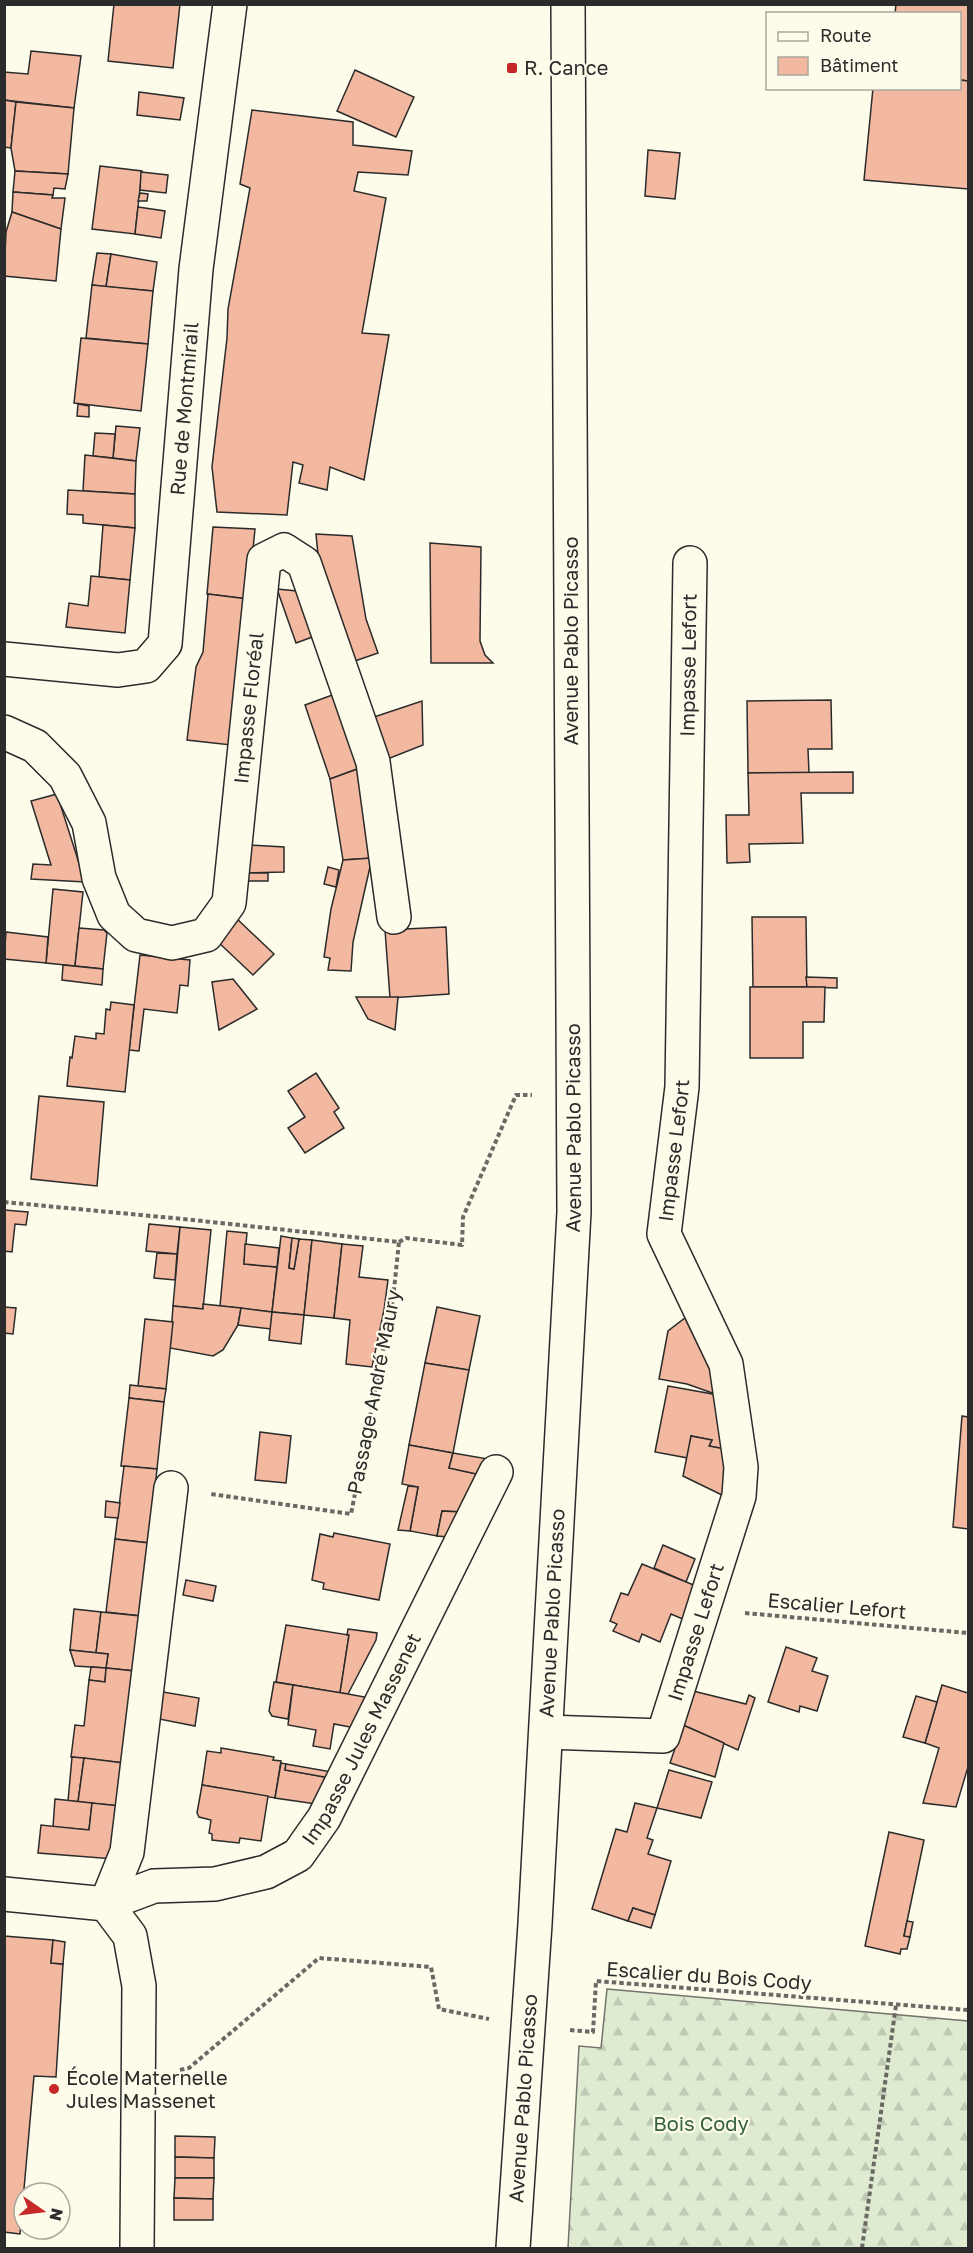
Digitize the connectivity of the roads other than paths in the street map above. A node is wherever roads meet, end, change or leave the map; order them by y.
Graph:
1 (230, 4) edge
2 (568, 4) edge
3 (690, 563) dead end
4 (4, 660) edge
5 (4, 732) edge
6 (394, 917) dead end
7 (496, 1472) dead end
8 (171, 1488) road end
9 (546, 1732) junction
10 (4, 1894) edge
11 (106, 1904) junction
12 (137, 2248) edge
13 (513, 2248) edge

1 - 4 street, Rue de Montmirail
2 - 9 street, Avenue Pablo Picasso
3 - 9 street, Impasse Lefort
5 - 6 street, Impasse Floréal
7 - 11 street, Impasse Jules Massenet
8 - 11 street
9 - 13 street, Avenue Pablo Picasso
10 - 11 street
11 - 12 street

